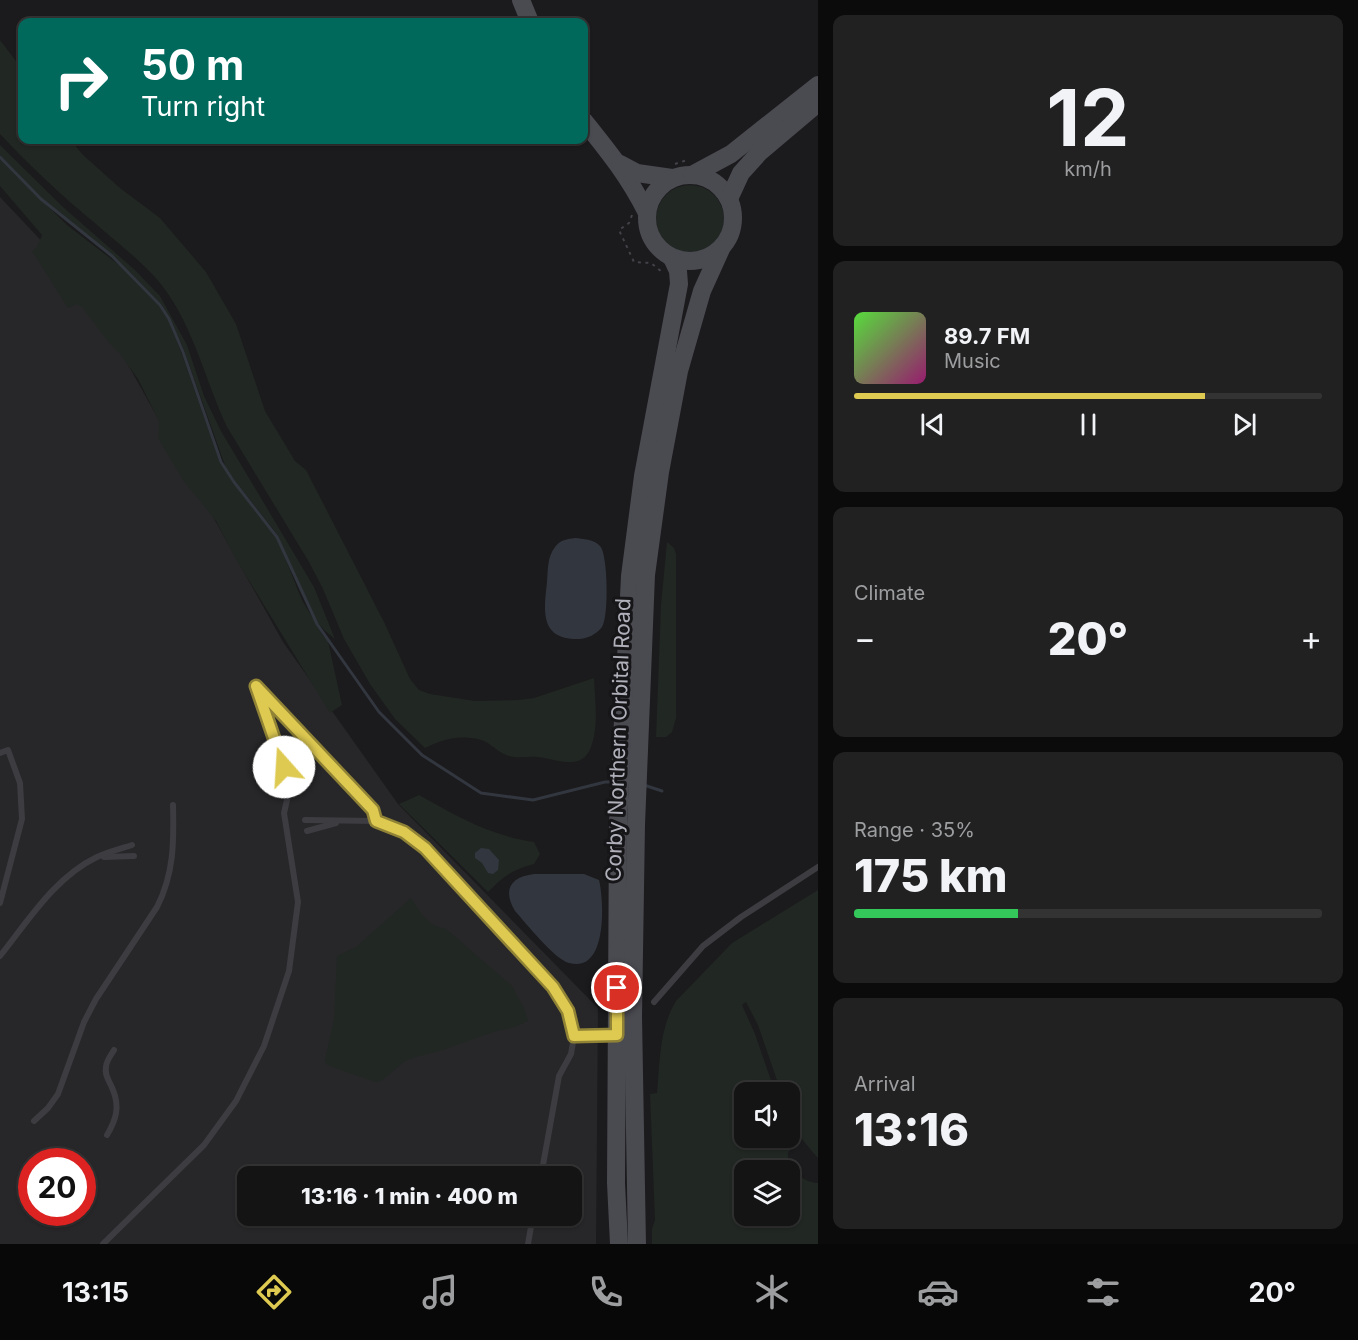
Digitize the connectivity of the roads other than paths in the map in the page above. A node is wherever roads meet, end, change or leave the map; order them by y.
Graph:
1 (521, 0) edge
2 (528, 18) edge
3 (818, 85) edge
4 (818, 103) edge
5 (588, 127) edge
6 (618, 163) junction
7 (692, 167) junction
8 (670, 172) junction
9 (729, 199) junction
10 (647, 213) junction
11 (721, 249) junction
12 (672, 258) junction
13 (631, 747) junction
14 (0, 753) edge
15 (173, 805) dead end
16 (305, 820) dead end
17 (345, 821) junction
18 (376, 821) junction
19 (627, 825) junction
20 (308, 831) dead end
21 (132, 845) dead end
22 (134, 856) dead end
23 (97, 857) junction
24 (818, 867) edge
25 (0, 903) edge
26 (0, 956) edge
27 (654, 1002) dead end
28 (617, 1035) junction
29 (574, 1036) junction
30 (114, 1050) dead end
31 (34, 1121) dead end
32 (106, 1135) dead end
33 (543, 1166) edge
34 (531, 1226) edge
35 (103, 1244) edge
36 (528, 1244) edge
37 (619, 1244) edge
38 (637, 1244) edge

1 - 2 street
3 - 7 street
4 - 9 street
5 - 6 street
6 - 8 street
6 - 10 street
7 - 8 street
7 - 9 street
8 - 10 street
9 - 11 street, Corby Northern Orbital Road
10 - 12 street
11 - 12 street
11 - 13 street, Corby Northern Orbital Road
12 - 13 street, Corby Northern Orbital Road
13 - 19 street, Corby Northern Orbital Road
14 - 25 lane
15 - 31 lane
16 - 17 lane
17 - 18 lane
17 - 20 lane
18 - 29 lane
18 - 35 lane
19 - 28 street, Corby Northern Orbital Road
19 - 38 street, Corby Northern Orbital Road
21 - 23 lane
22 - 23 lane
23 - 26 lane
24 - 27 lane
28 - 29 lane
28 - 37 street, Corby Northern Orbital Road
29 - 33 lane
30 - 32 lane
34 - 36 lane

